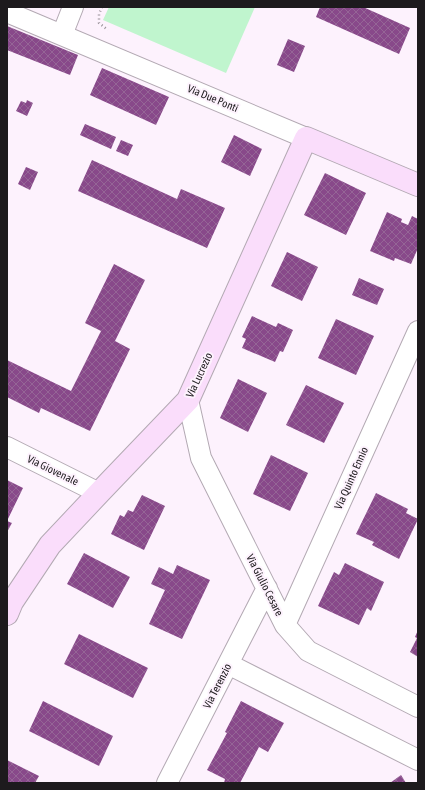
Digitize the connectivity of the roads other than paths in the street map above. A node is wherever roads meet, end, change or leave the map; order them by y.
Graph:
1 (73, 7) edge
2 (7, 12) edge
3 (62, 35) junction
4 (306, 138) junction
5 (418, 185) edge
6 (418, 332) edge
7 (188, 400) junction
8 (7, 447) edge
9 (98, 493) junction
10 (267, 588) junction
11 (7, 614) edge
12 (285, 625) junction
13 (228, 664) junction
14 (418, 707) edge
15 (418, 760) edge
16 (167, 783) edge

1 - 3 street
2 - 3 street, Via Due Ponti
3 - 4 street, Via Due Ponti
4 - 5 street, Via Due Ponti
4 - 7 street, Via Lucrezio
6 - 12 street, Via Quinto Ennio
7 - 9 street, Via Lucrezio
7 - 10 street, Via Giulio Cesare
8 - 9 street, Via Giovenale
9 - 11 street, Via Lucrezio
10 - 12 street, Via Giulio Cesare
10 - 13 street, Via Terenzio
12 - 14 street, Via Giulio Cesare
13 - 15 street
13 - 16 street, Via Terenzio

